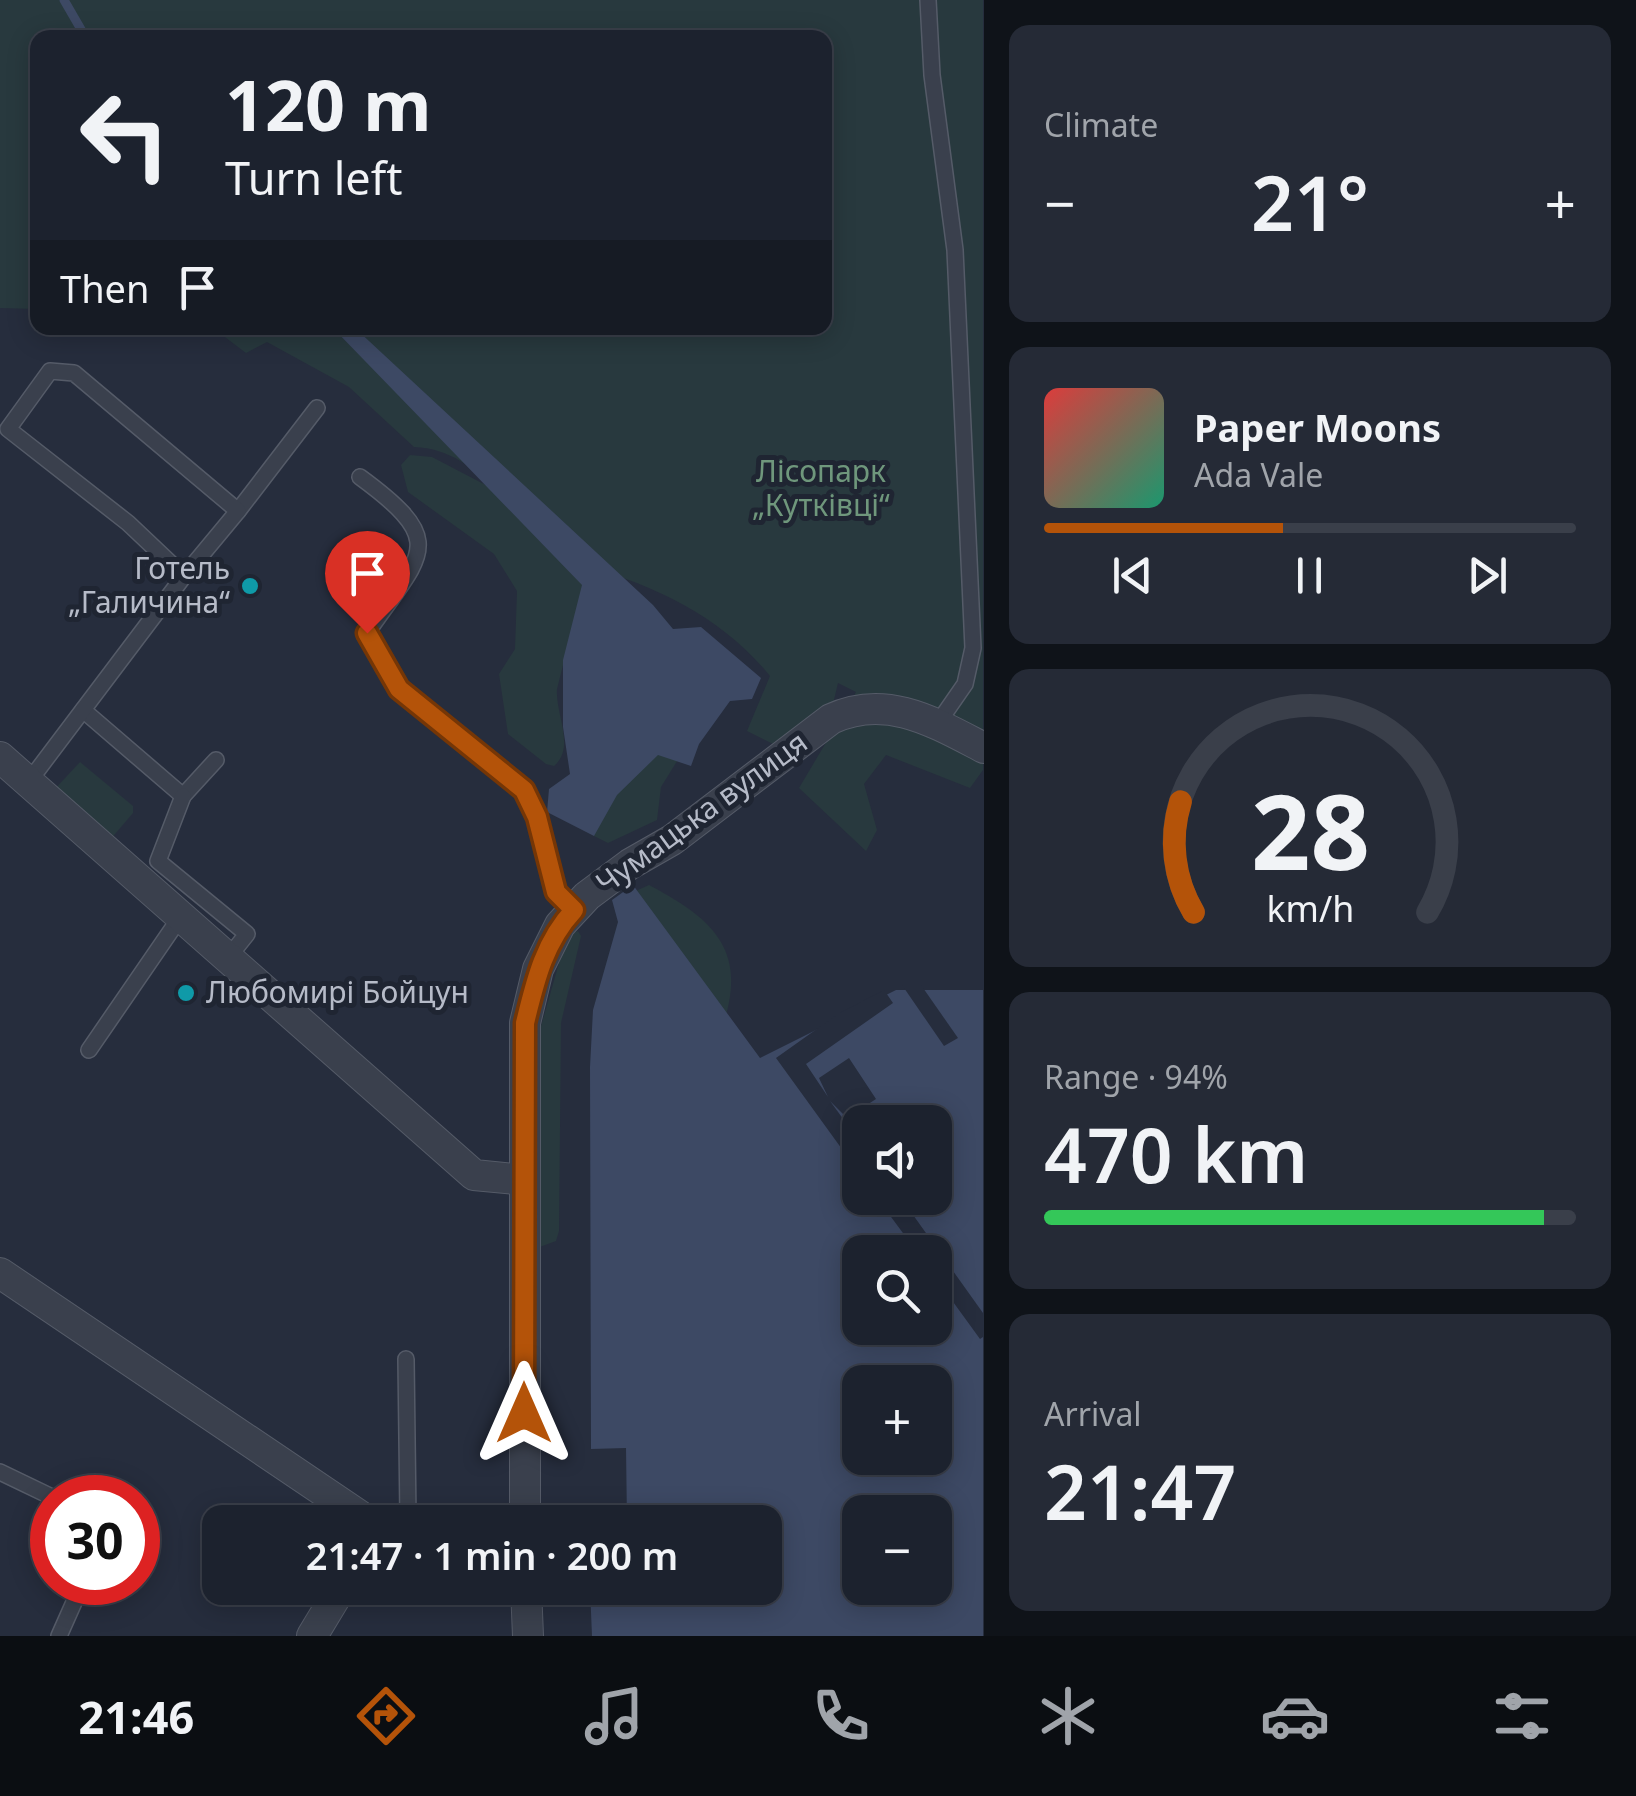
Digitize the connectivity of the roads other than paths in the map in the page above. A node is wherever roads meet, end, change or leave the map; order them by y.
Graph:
1 (928, 0) edge
2 (317, 408) dead end
3 (360, 478) dead end
4 (238, 510) junction
5 (184, 576) junction
6 (83, 710) junction
7 (938, 724) junction
8 (984, 748) edge
9 (0, 757) edge
10 (216, 760) dead end
11 (27, 784) junction
12 (183, 796) junction
13 (580, 903) junction
14 (180, 919) junction
15 (227, 959) junction
16 (89, 1050) dead end
17 (525, 1180) junction
18 (0, 1274) edge
19 (406, 1359) dead end
20 (0, 1472) edge
21 (30, 1486) edge
22 (344, 1505) edge
23 (408, 1505) edge
24 (525, 1505) edge
25 (73, 1605) edge
26 (331, 1605) edge
27 (527, 1605) edge
28 (59, 1636) edge
29 (312, 1636) edge
30 (528, 1636) edge

1 - 7 lane
2 - 4 lane
3 - 13 lane
4 - 5 lane
4 - 5 lane
5 - 6 lane
6 - 11 lane
6 - 12 lane
7 - 8 street, Чумацька вулиця
7 - 13 street, Чумацька вулиця
9 - 11 street
10 - 12 lane
11 - 14 street
12 - 15 lane
13 - 17 street, Чумацька вулиця
14 - 15 street
14 - 16 lane
15 - 17 street
17 - 24 street, Чумацька вулиця
18 - 22 street
19 - 23 lane
20 - 21 lane
25 - 28 lane
26 - 29 street
27 - 30 street

